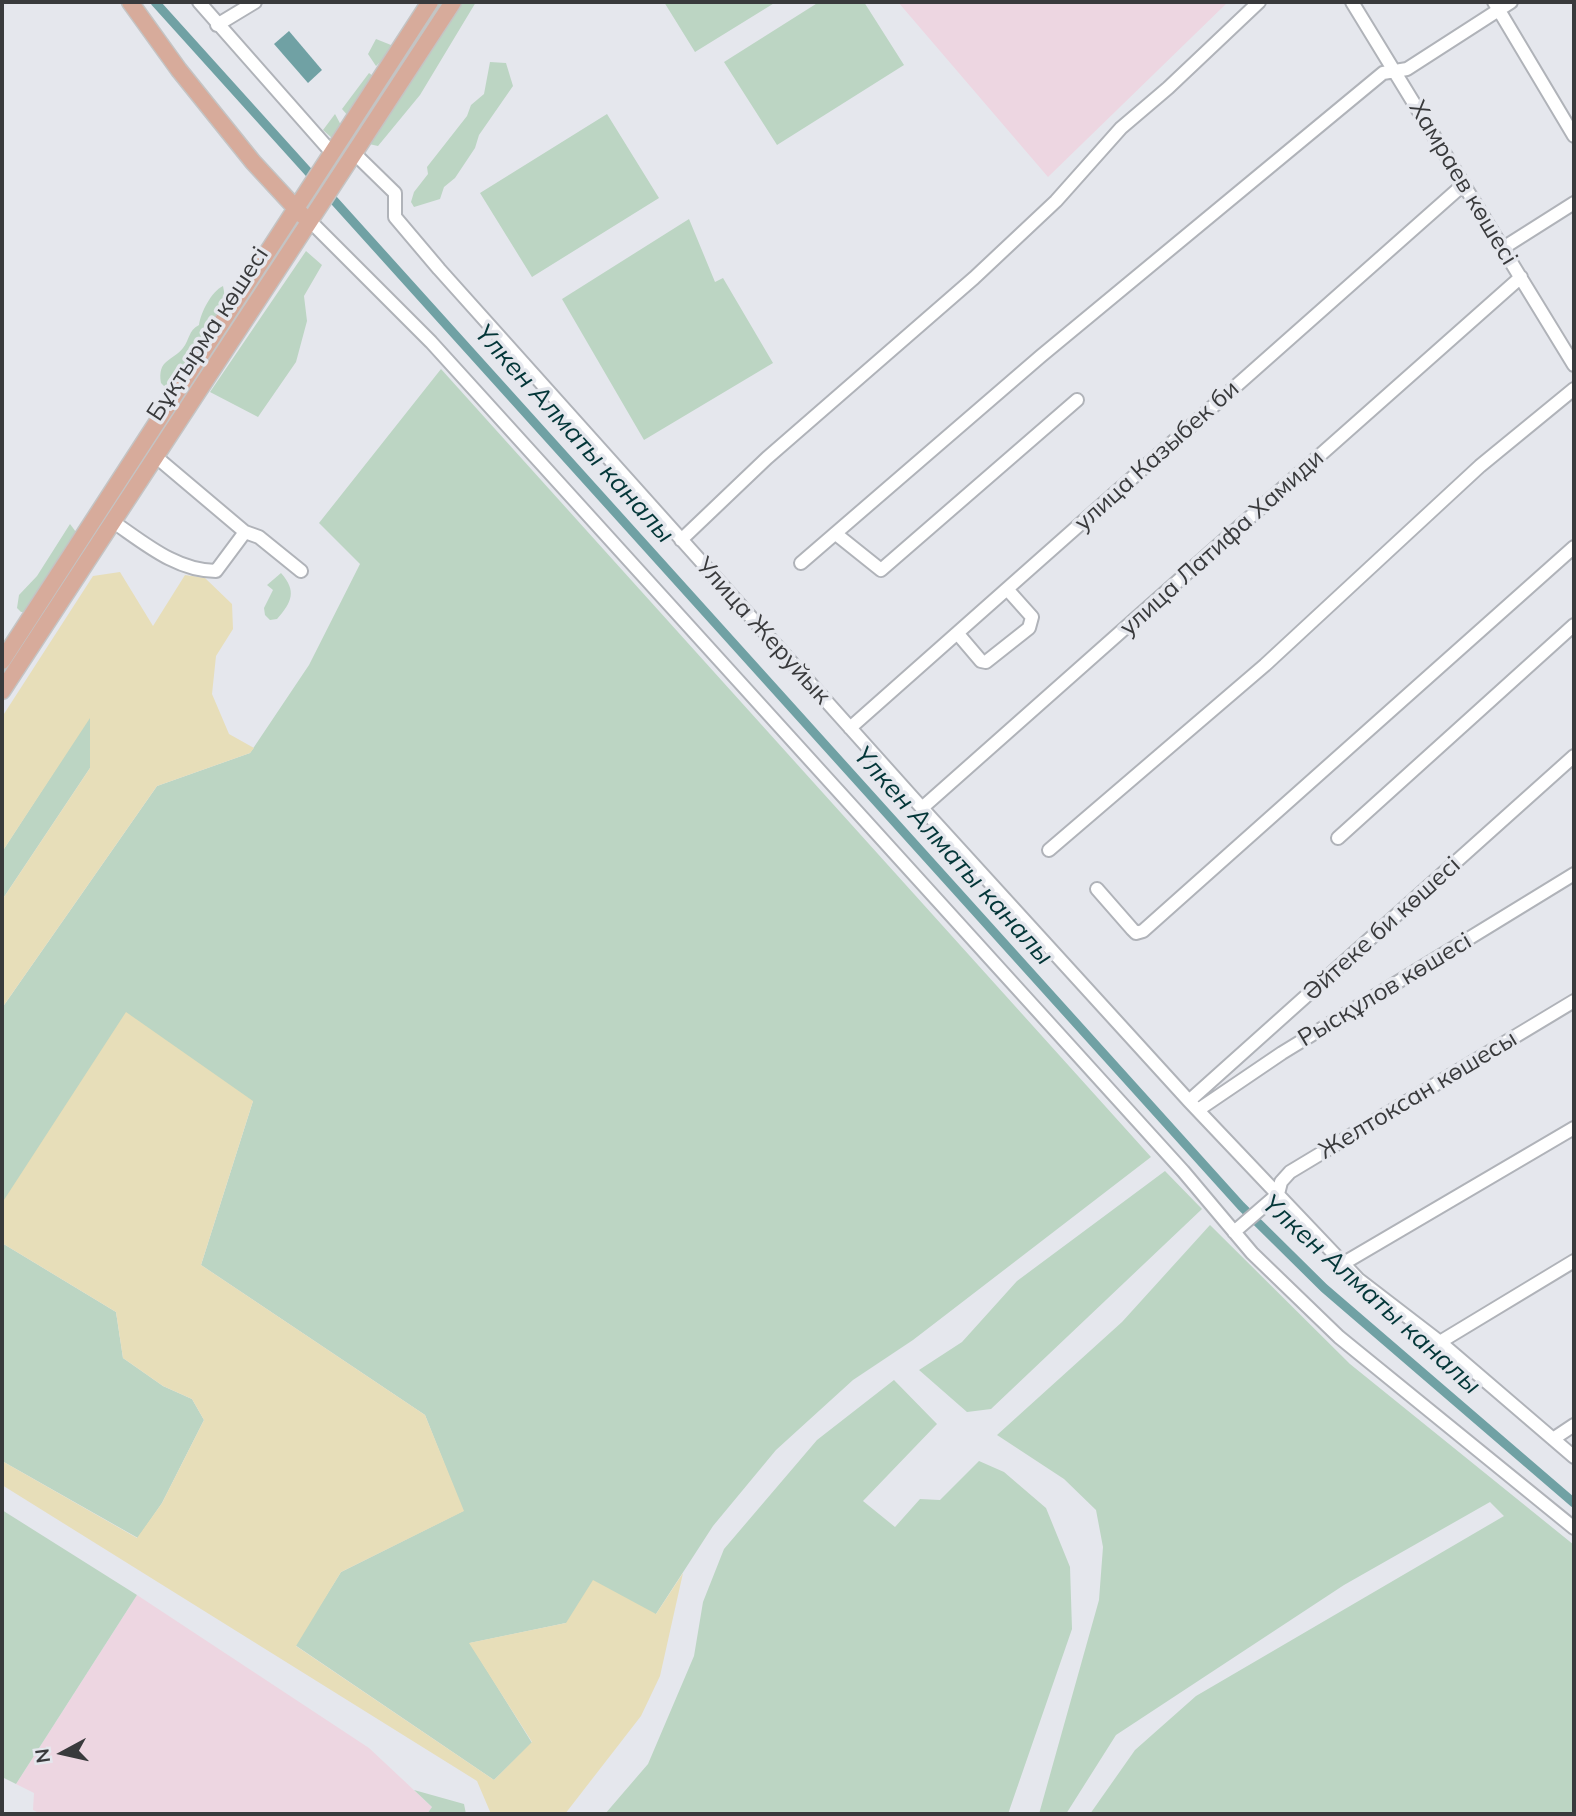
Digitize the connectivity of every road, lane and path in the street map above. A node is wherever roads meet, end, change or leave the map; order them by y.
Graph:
1 (130, 2) edge
2 (199, 2) edge
3 (255, 2) edge
4 (430, 2) edge
5 (453, 2) edge
6 (1259, 2) edge
7 (1352, 2) edge
8 (1511, 2) edge
9 (1497, 6) edge
10 (217, 25) junction
11 (1395, 71) junction
12 (1574, 135) edge
13 (355, 154) junction
14 (331, 158) junction
15 (1464, 184) junction
16 (1574, 203) edge
17 (295, 209) junction
18 (312, 217) junction
19 (1503, 248) junction
20 (1521, 277) junction
21 (1574, 365) edge
22 (188, 389) junction
23 (1574, 389) edge
24 (1077, 400) dead end
25 (155, 456) junction
26 (112, 521) junction
27 (245, 532) junction
28 (836, 534) junction
29 (681, 540) junction
30 (1574, 547) edge
31 (801, 564) dead end
32 (300, 571) dead end
33 (62, 584) junction
34 (1007, 589) junction
35 (1574, 625) edge
36 (958, 634) junction
37 (2, 661) edge
38 (2, 691) edge
39 (850, 728) junction
40 (1574, 756) edge
41 (922, 808) junction
42 (1338, 838) dead end
43 (1049, 850) dead end
44 (1574, 874) edge
45 (1097, 890) dead end
46 (1574, 1001) edge
47 (1194, 1105) junction
48 (1574, 1128) edge
49 (1275, 1197) junction
50 (1234, 1232) junction
51 (1574, 1261) edge
52 (1344, 1263) junction
53 (1440, 1342) junction
54 (1574, 1425) edge
55 (1553, 1439) junction
56 (1574, 1457) edge
57 (1574, 1528) edge

1 - 17 main road
2 - 10 street
3 - 10 street
4 - 14 main road, Бұқтырма көшесі
5 - 13 main road, Бұқтырма көшесі
6 - 29 street
7 - 11 street, Хамраев көшесі
8 - 9 street
9 - 11 street
9 - 12 street
10 - 14 street
11 - 15 street, Хамраев көшесі
11 - 28 street
13 - 18 main road, Бұқтырма көшесі
13 - 29 street, Улица Жеруйык
14 - 17 main road, Бұқтырма көшесі
15 - 19 street, Хамраев көшесі
15 - 34 street, улица Казыбек би
16 - 19 street
17 - 18 main road
17 - 22 main road, Бұқтырма көшесі
18 - 22 main road, Бұқтырма көшесі
18 - 50 street
19 - 20 street, Хамраев көшесі
20 - 21 street, Хамраев көшесі
20 - 41 street, улица Латифа Хамиди
22 - 25 main road, Бұқтырма көшесі
22 - 33 main road, Бұқтырма көшесі
23 - 43 street
24 - 28 street
25 - 26 main road, Бұқтырма көшесі
25 - 27 street
26 - 27 street
26 - 33 main road, Бұқтырма көшесі
27 - 32 street
28 - 31 street
29 - 39 street, Улица Жеруйык
30 - 45 street
33 - 37 main road, Бұқтырма көшесі
33 - 38 main road, Бұқтырма көшесі
34 - 36 street, улица Казыбек би
34 - 36 street
35 - 42 street
36 - 39 street, улица Казыбек би
39 - 41 street, Улица Жеруйык
40 - 47 street, Әйтеке би көшесі
41 - 47 street, Улица Жеруйык
44 - 47 street, Рысқұлов көшесі
46 - 49 street, Желтоксан көшесы
47 - 49 street
48 - 52 street
49 - 50 street, Желтоксан көшесы
49 - 52 street
50 - 57 street
51 - 53 street
52 - 53 street
53 - 55 street
54 - 55 street
55 - 56 street

